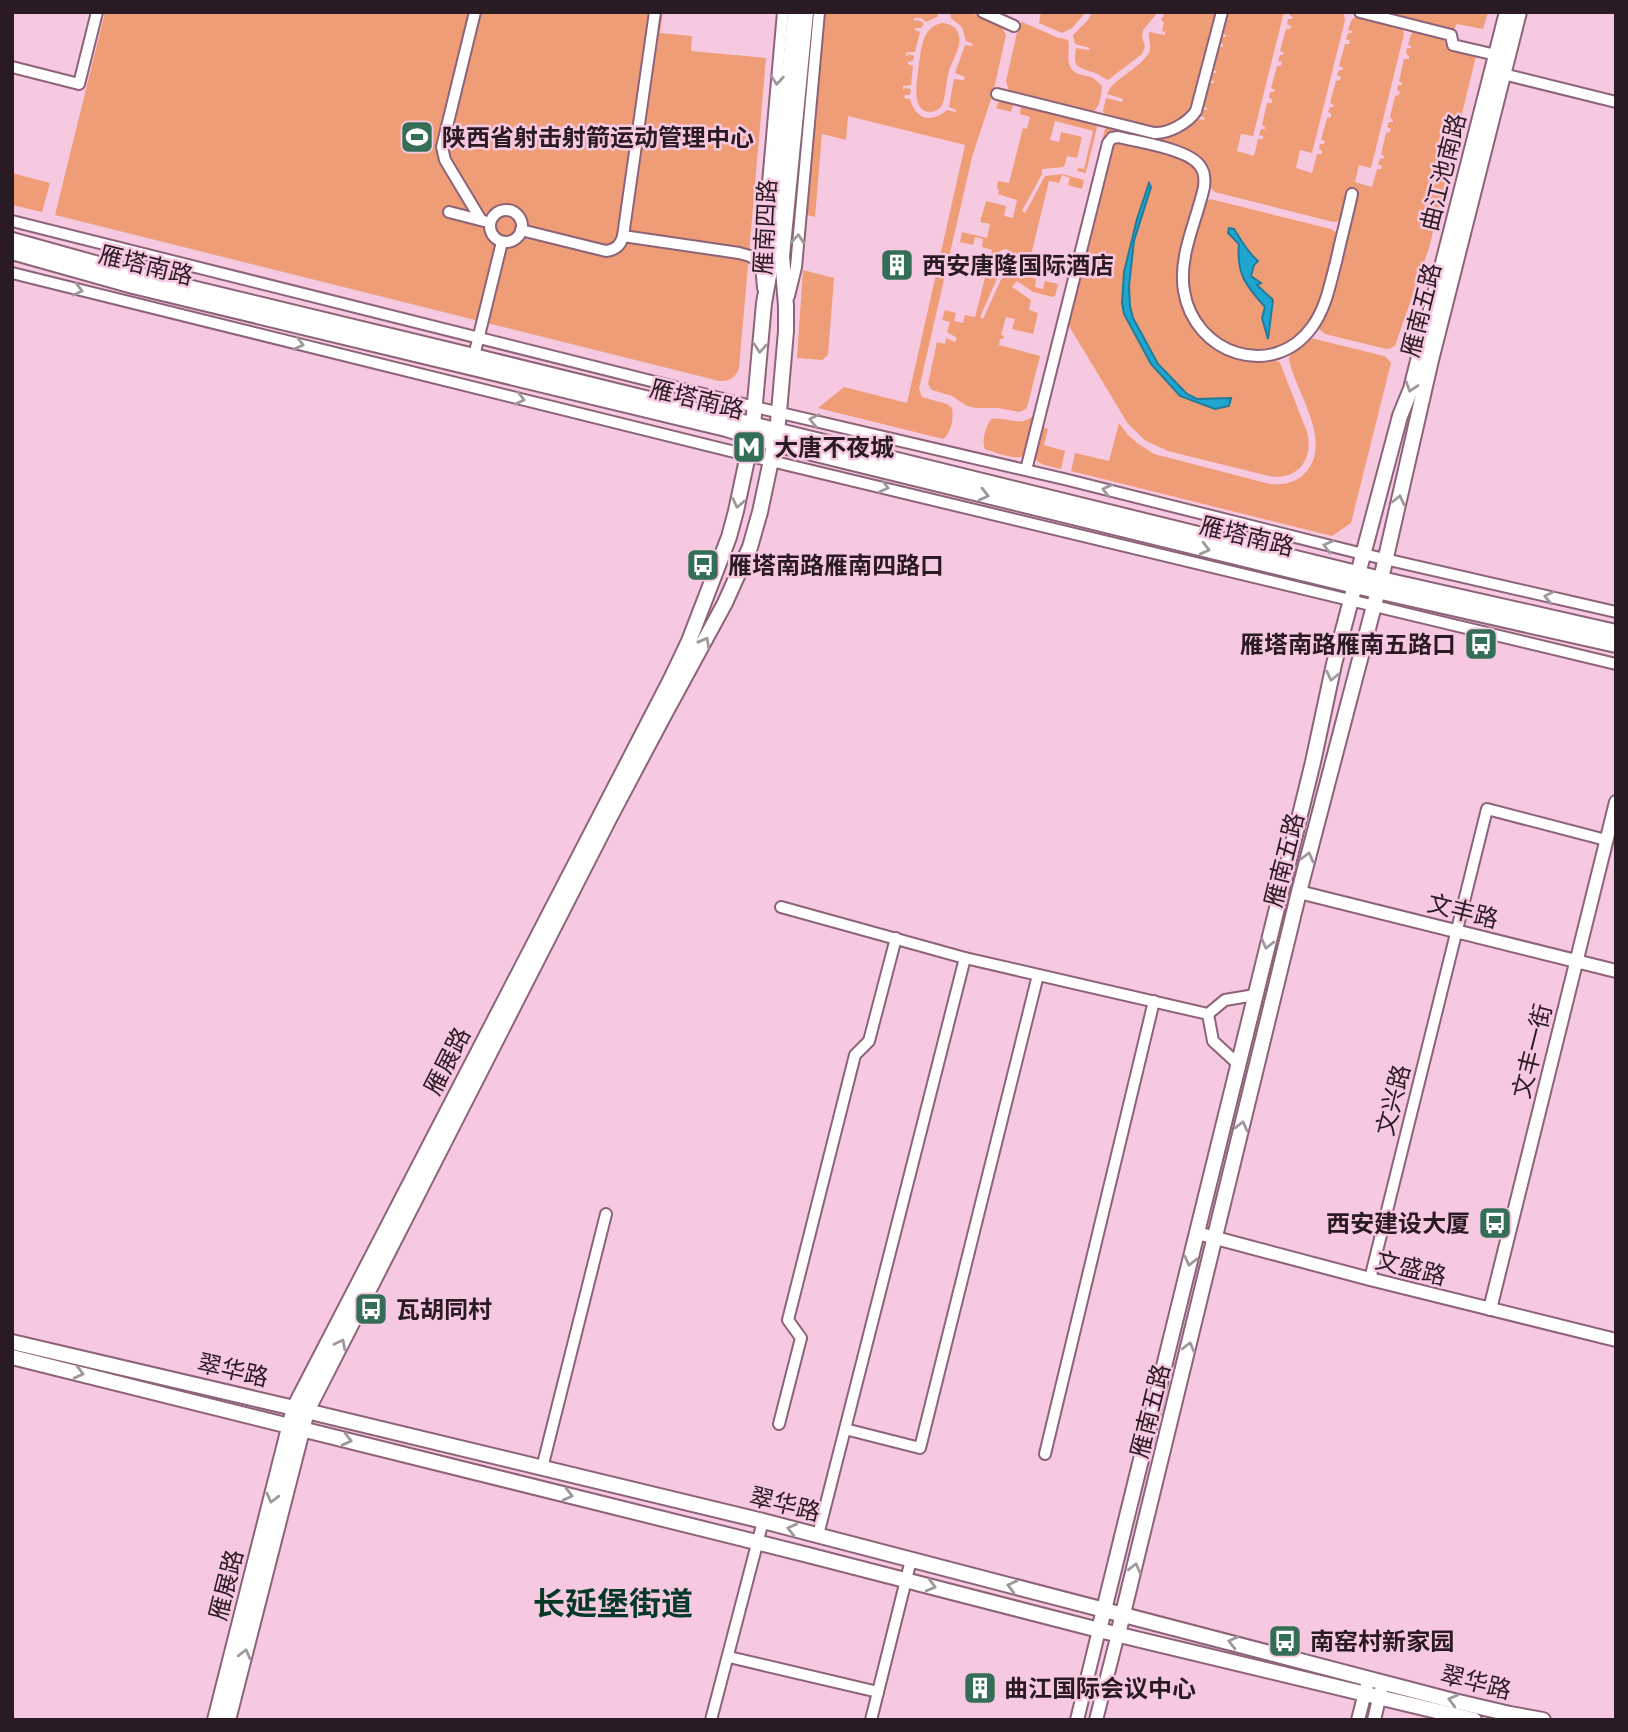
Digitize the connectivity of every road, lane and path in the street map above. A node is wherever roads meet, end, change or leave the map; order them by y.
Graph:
1 (97, 12) edge
2 (475, 12) edge
3 (655, 12) edge
4 (783, 12) edge
5 (795, 12) edge
6 (806, 12) edge
7 (819, 12) edge
8 (983, 12) edge
9 (1222, 12) edge
10 (1360, 12) edge
11 (1507, 12) edge
12 (1519, 12) edge
13 (1014, 26) dead end
14 (1496, 55) junction
15 (12, 67) edge
16 (1503, 74) junction
17 (997, 94) dead end
18 (1616, 102) edge
19 (1352, 194) dead end
20 (449, 212) dead end
21 (12, 221) edge
22 (486, 221) junction
23 (521, 230) junction
24 (623, 236) junction
25 (12, 240) edge
26 (502, 242) junction
27 (12, 252) edge
28 (761, 263) junction
29 (12, 273) edge
30 (764, 303) junction
31 (786, 306) junction
32 (478, 337) junction
33 (474, 356) junction
34 (755, 407) junction
35 (779, 412) junction
36 (753, 430) junction
37 (776, 438) junction
38 (748, 455) junction
39 (771, 461) junction
40 (1026, 470) junction
41 (1067, 480) junction
42 (1061, 507) junction
43 (1056, 529) junction
44 (1363, 555) junction
45 (1385, 559) junction
46 (1379, 585) junction
47 (1355, 586) junction
48 (1373, 605) junction
49 (1616, 612) edge
50 (1616, 632) edge
51 (1616, 645) edge
52 (1616, 664) edge
53 (1616, 802) edge
54 (1606, 840) junction
55 (1299, 892) junction
56 (781, 906) dead end
57 (1457, 931) junction
58 (896, 938) junction
59 (965, 958) junction
60 (1577, 961) junction
61 (1616, 971) edge
62 (1038, 975) junction
63 (1255, 995) junction
64 (1154, 1001) junction
65 (1208, 1014) junction
66 (1238, 1064) junction
67 (606, 1214) dead end
68 (1197, 1233) junction
69 (1215, 1238) junction
70 (1370, 1279) junction
71 (1490, 1309) junction
72 (1616, 1340) edge
73 (12, 1342) edge
74 (12, 1357) edge
75 (300, 1410) junction
76 (779, 1424) dead end
77 (296, 1427) junction
78 (845, 1429) junction
79 (1045, 1454) dead end
80 (542, 1468) junction
81 (763, 1521) junction
82 (818, 1535) junction
83 (758, 1542) junction
84 (911, 1560) junction
85 (906, 1580) junction
86 (1104, 1610) junction
87 (1124, 1614) junction
88 (1099, 1630) junction
89 (1118, 1634) junction
90 (729, 1657) junction
91 (1368, 1678) junction
92 (1383, 1682) junction
93 (878, 1692) junction
94 (1372, 1695) junction
95 (215, 1720) edge
96 (228, 1720) edge
97 (712, 1720) edge
98 (871, 1720) edge
99 (1077, 1720) edge
100 (1096, 1720) edge
101 (1358, 1720) edge
102 (1374, 1720) edge
103 (1474, 1720) edge
104 (1544, 1720) edge

1 - 15 street
2 - 22 street
3 - 24 street
4 -> 28 street
5 - 30 main road, 雁南四路
6 - 31 main road, 雁南四路
31 -> 7 street
8 - 13 street
9 - 17 street
10 - 14 street
11 - 14 main road, 曲江池南路
12 - 16 main road, 雁南五路
14 -> 44 main road, 曲江池南路
16 - 18 street
45 -> 16 main road, 雁南五路
19 - 40 street
20 - 22 street
21 - 32 street
22 - 23 street
22 - 26 street
23 - 24 street
23 - 26 street
24 - 28 street
25 - 33 main road, 雁塔南路
26 - 32 street
27 - 36 main road, 雁塔南路
28 - 30 street
29 -> 38 street
30 -> 34 main road, 雁南四路
31 - 35 main road, 雁南四路
32 - 33 street
32 - 34 street
33 - 36 main road, 雁塔南路
34 - 35 street
34 - 36 main road, 雁南四路
35 - 37 main road, 雁南四路
40 -> 35 street
36 - 37 main road, 雁塔南路
36 - 38 main road, 雁展路
37 - 39 main road, 雁展路
37 - 42 main road, 雁塔南路
38 - 39 street
38 -> 75 main road, 雁展路
39 -> 43 street
75 -> 39 main road, 雁展路
40 - 41 street
41 - 42 street
44 -> 41 street
42 - 43 street
42 - 47 main road, 雁塔南路
43 - 47 street
44 - 45 street
44 - 47 main road, 曲江池南路
45 - 46 main road, 雁南五路
49 -> 45 street
46 - 47 main road, 雁塔南路
46 - 48 main road, 雁南五路
46 - 50 main road, 雁塔南路
46 - 51 main road, 雁塔南路
47 - 48 street
47 -> 63 main road, 雁南五路
48 - 52 street
55 -> 48 main road, 雁南五路
53 - 54 street, 文丰一街
54 - 57 street, 文兴路
54 - 60 street, 文丰一街
55 - 57 street, 文丰路
69 -> 55 main road, 雁南五路
56 - 58 street
57 - 60 street, 文丰路
57 - 70 street, 文兴路
58 - 59 street
58 - 76 street
59 - 62 street
59 - 78 street
60 - 61 street, 文丰路
60 - 71 street, 文丰一街
62 - 64 street
62 - 78 street
63 - 65 street
63 - 66 main road, 雁南五路
64 - 65 street
64 - 79 street
65 - 66 street
66 - 68 main road, 雁南五路
67 - 80 street
68 - 69 street, 文盛路
68 -> 86 main road, 雁南五路
69 - 70 street, 文盛路
87 -> 69 main road, 雁南五路
70 - 71 street, 文盛路
71 - 72 street, 文盛路
73 - 75 main road, 翠华路
74 -> 77 main road, 翠华路
75 - 77 main road, 雁展路
75 - 80 main road, 翠华路
77 -> 83 main road, 翠华路
77 -> 95 main road, 雁展路
96 -> 77 main road, 雁展路
78 - 82 street
80 - 81 main road, 翠华路
82 -> 81 main road, 翠华路
81 - 83 street
82 - 84 main road, 翠华路
83 - 85 main road, 翠华路
83 - 90 street
84 - 85 street
86 -> 84 main road, 翠华路
85 -> 88 main road, 翠华路
85 - 93 street
86 - 87 main road, 翠华路
86 - 88 main road, 雁南五路
87 - 89 main road, 雁南五路
91 -> 87 main road, 翠华路
88 - 89 main road, 翠华路
88 - 99 street, 雁南五路
89 - 94 main road, 翠华路
89 - 100 street, 雁南五路
90 - 93 street
90 - 97 street
91 - 92 main road, 翠华路
91 - 94 street
92 - 94 street
104 -> 92 main road, 翠华路
93 - 98 street
94 - 101 street
94 - 102 street
94 - 103 main road, 翠华路

